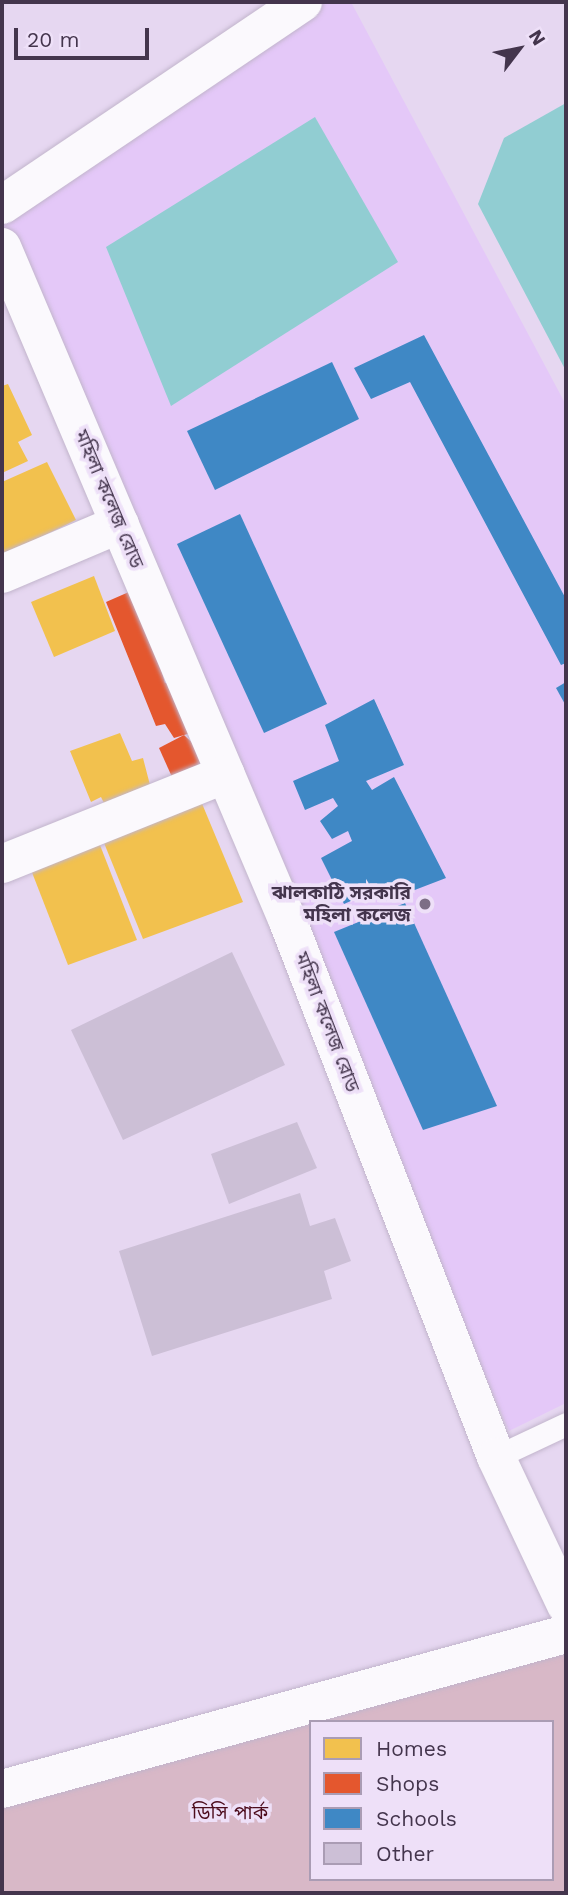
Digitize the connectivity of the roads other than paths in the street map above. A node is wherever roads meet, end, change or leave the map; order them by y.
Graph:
1 (303, 2) edge
2 (2, 205) edge
3 (2, 247) edge
4 (120, 524) junction
5 (2, 574) edge
6 (226, 774) junction
7 (2, 864) edge
8 (566, 1424) edge
9 (496, 1457) junction
10 (566, 1605) edge
11 (566, 1634) edge
12 (2, 1788) edge

1 - 2 street
3 - 4 street, মহিলা কলেজ রোড
4 - 5 street
4 - 6 street, মহিলা কলেজ রোড
6 - 7 street
6 - 9 street, মহিলা কলেজ রোড
8 - 9 lane
9 - 10 street, মহিলা কলেজ রোড
11 - 12 street

